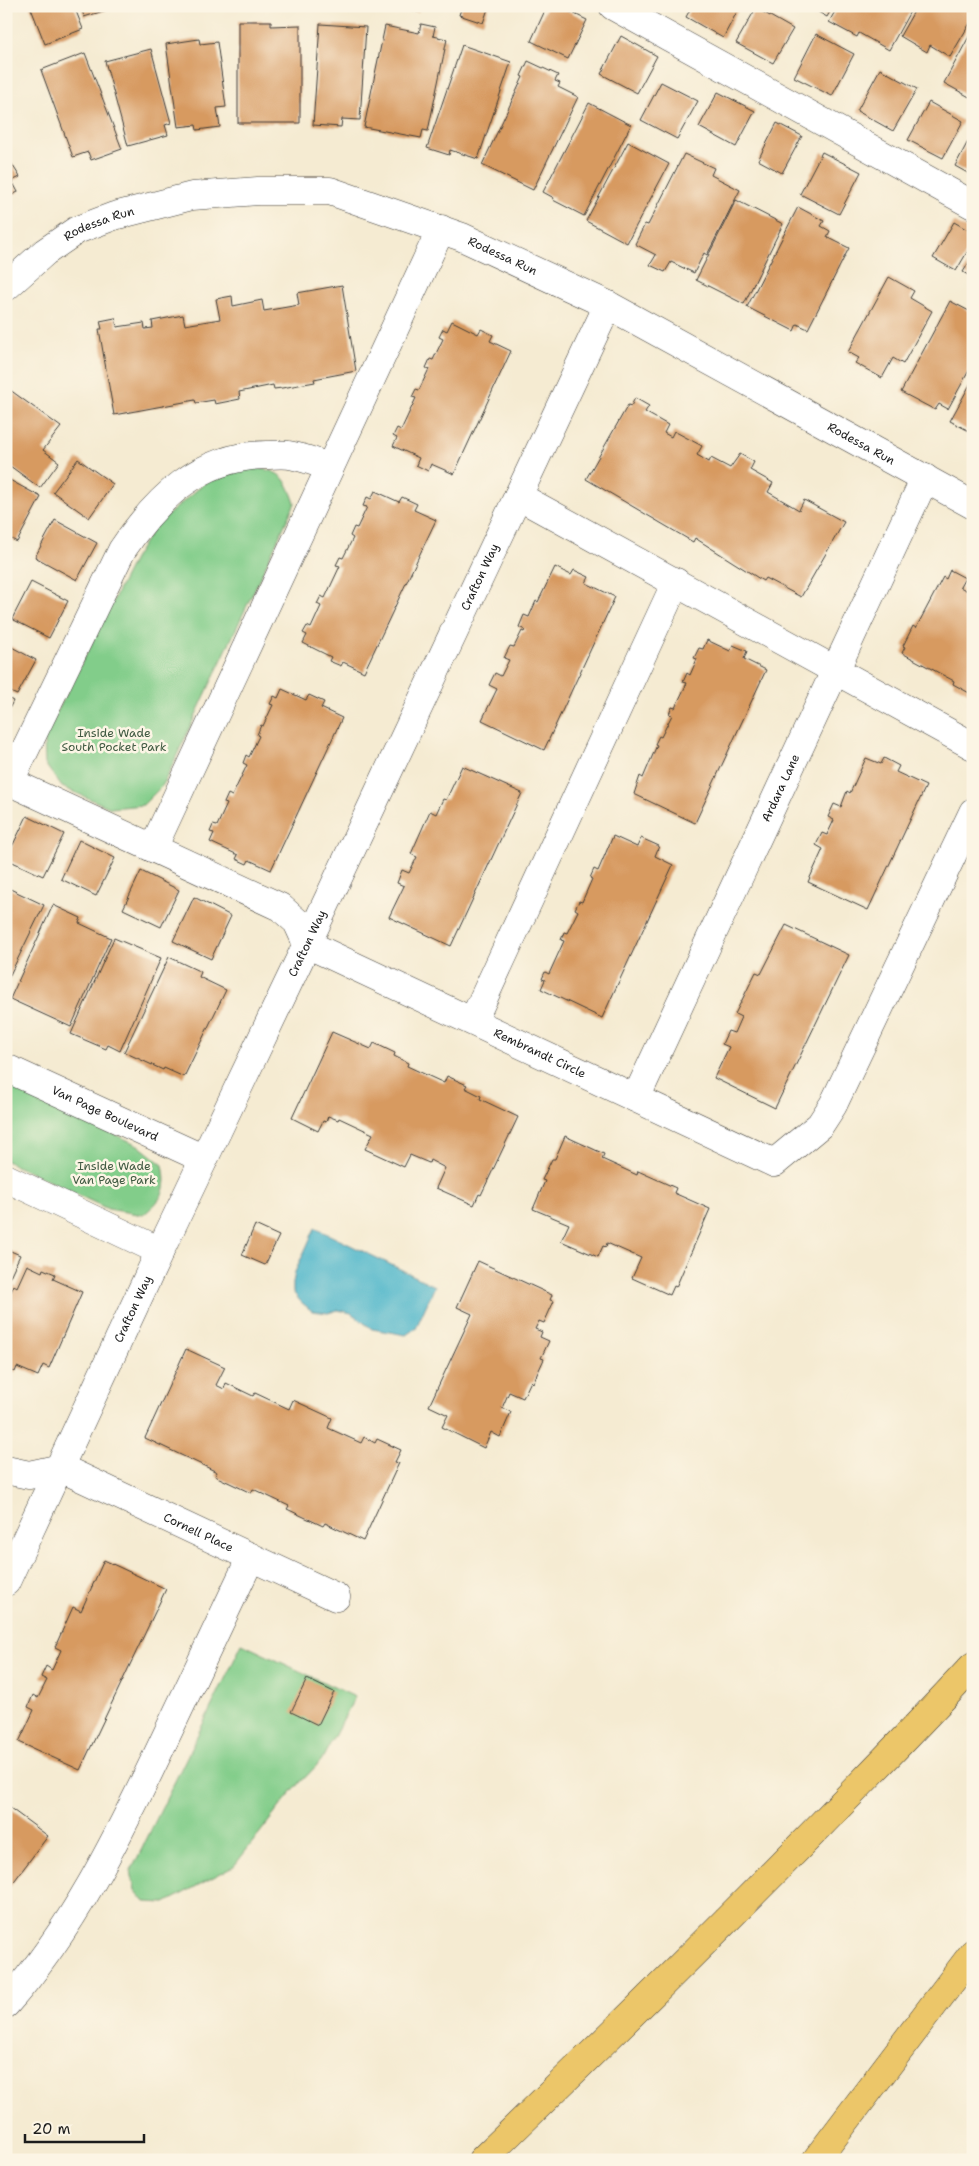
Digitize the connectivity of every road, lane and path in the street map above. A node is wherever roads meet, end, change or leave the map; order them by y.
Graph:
1 (613, 6) edge
2 (973, 205) edge
3 (441, 230) junction
4 (6, 287) edge
5 (608, 305) junction
6 (330, 467) junction
7 (924, 478) junction
8 (518, 496) junction
9 (973, 505) edge
10 (676, 582) junction
11 (836, 669) junction
12 (973, 746) edge
13 (8, 780) edge
14 (973, 812) edge
15 (152, 848) junction
16 (307, 944) junction
17 (472, 1021) junction
18 (6, 1068) edge
19 (636, 1098) junction
20 (204, 1159) junction
21 (6, 1178) edge
22 (160, 1251) junction
23 (60, 1468) junction
24 (6, 1470) edge
25 (251, 1557) junction
26 (6, 1582) edge
27 (336, 1597) dead end
28 (973, 1666) edge
29 (973, 1952) edge
30 (6, 2004) edge
31 (482, 2160) edge
32 (816, 2160) edge

1 - 2 street
3 - 4 street, Rodessa Run
3 - 5 street, Rodessa Run
3 - 6 street
5 - 7 street, Rodessa Run
5 - 8 street, Crafton Way
6 - 13 street
6 - 15 street
7 - 9 street, Rodessa Run
7 - 11 street, Ardara Lane
8 - 10 street
8 - 16 street, Crafton Way
10 - 11 street
10 - 17 street
11 - 12 street
11 - 19 street, Ardara Lane
13 - 15 street
14 - 19 street, Rembrandt Circle
15 - 16 street
16 - 17 street, Rembrandt Circle
16 - 20 street, Crafton Way
17 - 19 street, Rembrandt Circle
18 - 20 street, Van Page Boulevard
20 - 22 street, Crafton Way
21 - 22 street
22 - 23 street, Crafton Way
23 - 24 street
23 - 25 street, Cornell Place
23 - 26 street, Crafton Way
25 - 27 street, Cornell Place
25 - 30 street
28 - 31 highway
29 - 32 highway

